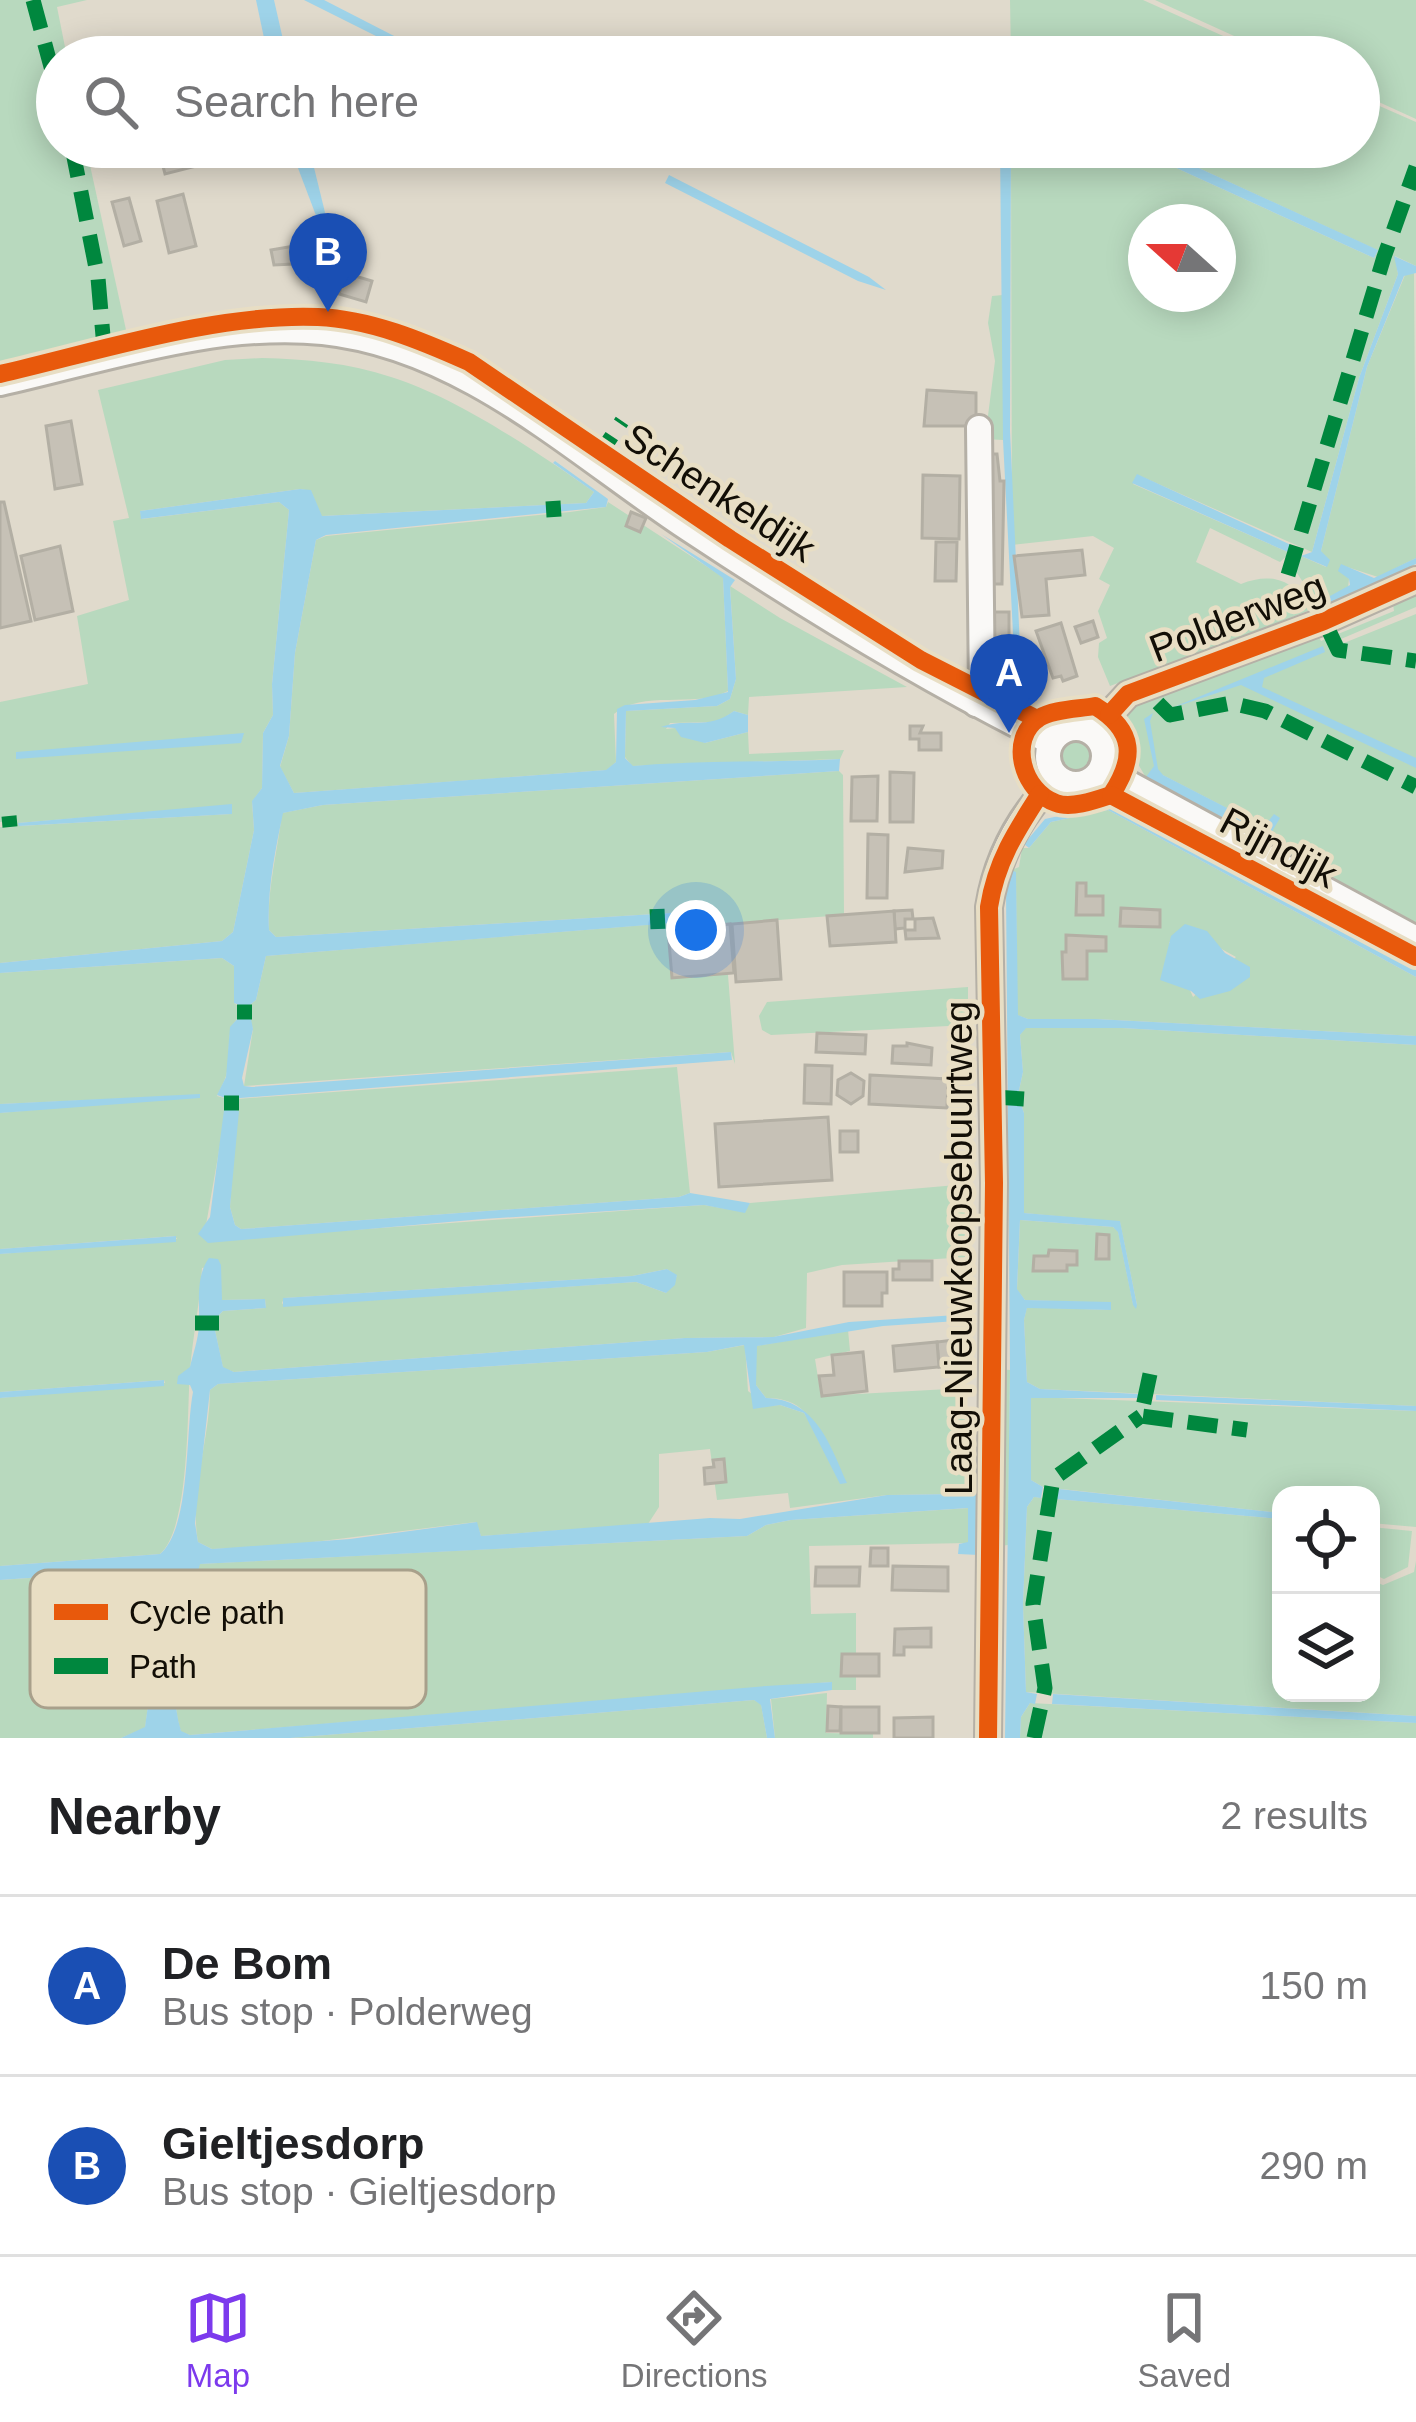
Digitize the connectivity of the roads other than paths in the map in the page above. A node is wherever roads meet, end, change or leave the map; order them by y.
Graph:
1 (0, 383) edge
2 (979, 428) dead end
3 (1416, 580) edge
4 (976, 704) junction
5 (1093, 732) junction
6 (1051, 742) junction
7 (1102, 769) junction
8 (1058, 778) junction
9 (1416, 938) edge
10 (988, 1738) edge

1 - 4 street, Schenkeldijk
2 - 4 street
3 - 5 street, Polderweg
4 - 6 street
5 - 6 street
5 - 7 street
6 - 8 street
7 - 8 street
7 - 9 street, Rijndijk
8 - 10 street, Laag-Nieuwkoopsebuurtweg

